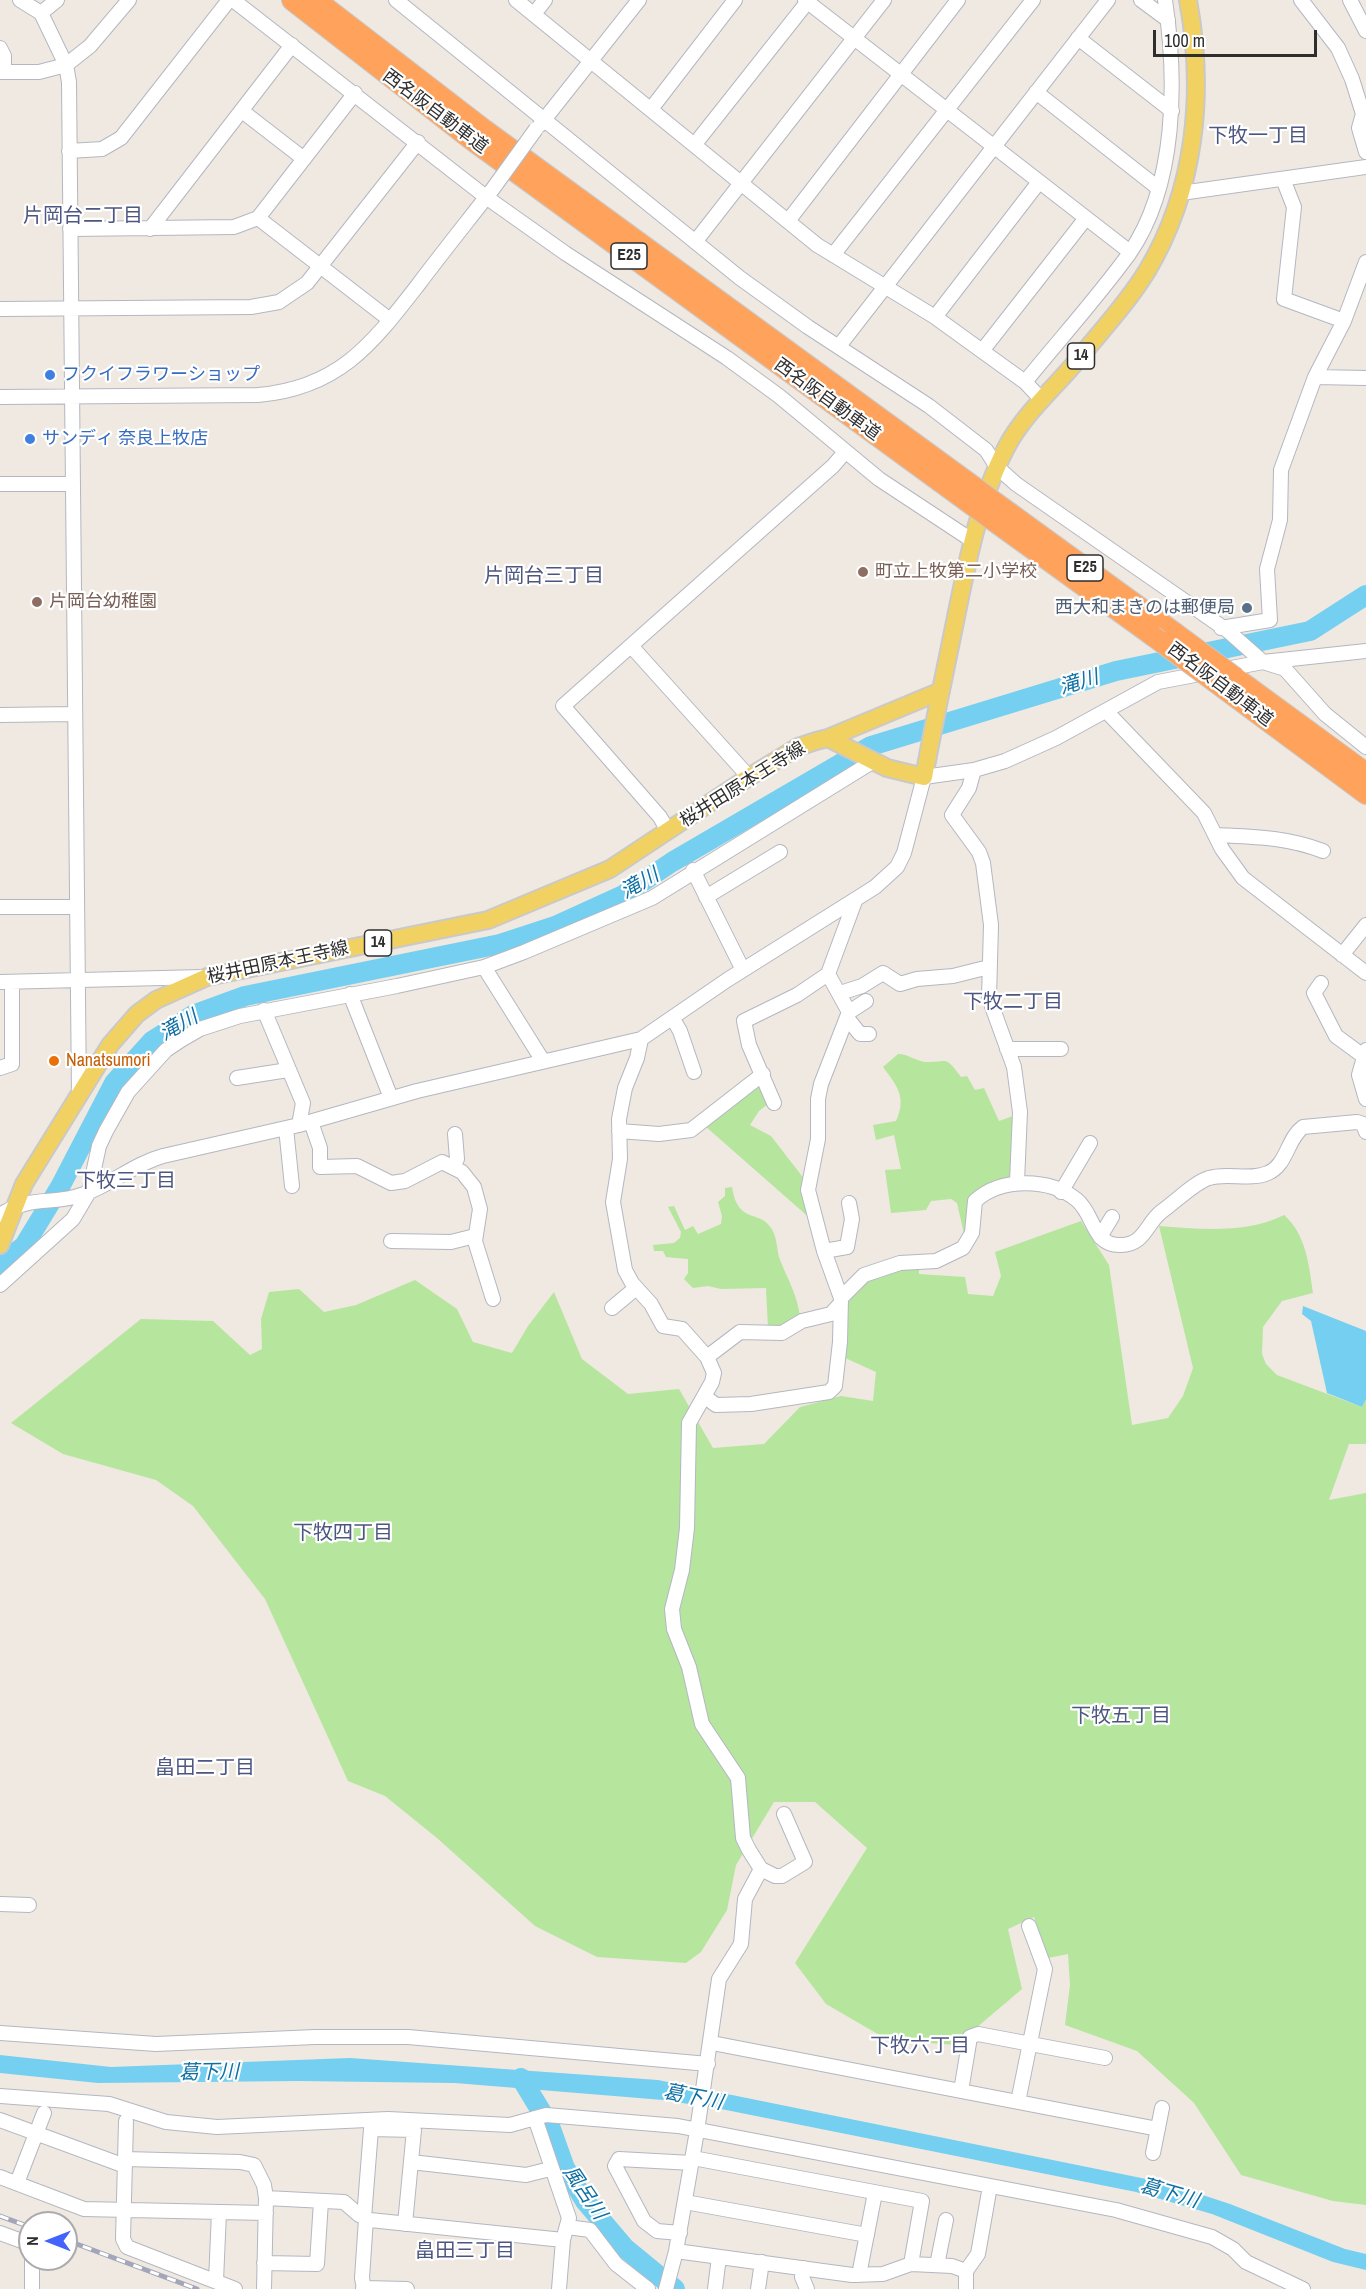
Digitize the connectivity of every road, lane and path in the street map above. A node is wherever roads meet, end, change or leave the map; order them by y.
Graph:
1 (21, 0) edge
2 (57, 0) edge
3 (129, 0) edge
4 (229, 0) edge
5 (233, 0) edge
6 (292, 0) edge
7 (316, 0) edge
8 (396, 0) edge
9 (516, 0) edge
10 (545, 0) edge
11 (639, 0) edge
12 (735, 0) edge
13 (884, 0) edge
14 (958, 0) edge
15 (1033, 0) edge
16 (1107, 0) edge
17 (1141, 0) edge
18 (1165, 0) edge
19 (1188, 0) edge
20 (1301, 0) edge
21 (1350, 0) edge
22 (807, 1) edge
23 (41, 14) junction
24 (534, 14) junction
25 (1168, 20) junction
26 (1366, 32) edge
27 (854, 38) junction
28 (1078, 38) junction
29 (292, 45) junction
30 (0, 48) edge
31 (591, 61) junction
32 (66, 65) junction
33 (2, 72) edge
34 (900, 74) junction
35 (1036, 92) junction
36 (355, 93) junction
37 (651, 109) junction
38 (242, 111) junction
39 (947, 111) junction
40 (1172, 111) junction
41 (540, 124) junction
42 (418, 142) junction
43 (695, 144) junction
44 (993, 146) junction
45 (69, 151) junction
46 (1366, 152) edge
47 (304, 159) junction
48 (1366, 167) edge
49 (1283, 179) junction
50 (1039, 182) junction
51 (742, 183) junction
52 (1158, 188) junction
53 (489, 193) junction
54 (1182, 193) junction
55 (258, 218) junction
56 (1086, 218) junction
57 (788, 221) junction
58 (70, 229) junction
59 (150, 229) junction
60 (695, 242) junction
61 (1130, 252) junction
62 (833, 255) junction
63 (1366, 262) edge
64 (320, 265) junction
65 (884, 286) junction
66 (1359, 296) edge
67 (71, 308) junction
68 (0, 309) edge
69 (935, 317) junction
70 (390, 320) junction
71 (1344, 321) junction
72 (839, 346) junction
73 (982, 351) junction
74 (1315, 377) junction
75 (1366, 378) edge
76 (1025, 382) junction
77 (72, 396) junction
78 (0, 397) edge
79 (1042, 400) junction
80 (845, 452) junction
81 (997, 467) junction
82 (0, 484) edge
83 (73, 484) junction
84 (975, 497) junction
85 (994, 511) junction
86 (973, 541) junction
87 (1225, 629) junction
88 (632, 647) junction
89 (1366, 651) edge
90 (1263, 662) junction
91 (941, 691) junction
92 (1106, 711) junction
93 (74, 714) junction
94 (0, 715) edge
95 (835, 741) junction
96 (1366, 747) edge
97 (872, 762) junction
98 (974, 770) junction
99 (1366, 773) edge
100 (749, 777) junction
101 (924, 777) junction
102 (1366, 794) edge
103 (668, 831) junction
104 (1216, 836) junction
105 (1323, 851) dead end
106 (780, 852) dead end
107 (693, 870) junction
108 (706, 897) junction
109 (855, 901) junction
110 (76, 907) junction
111 (0, 908) edge
112 (1366, 925) edge
113 (1342, 956) junction
114 (484, 967) junction
115 (989, 967) junction
116 (743, 970) junction
117 (828, 974) junction
118 (1366, 974) edge
119 (207, 977) junction
120 (76, 981) junction
121 (6, 982) edge
122 (1321, 983) dead end
123 (840, 993) junction
124 (350, 994) junction
125 (866, 1001) dead end
126 (264, 1011) junction
127 (848, 1016) junction
128 (673, 1019) junction
129 (869, 1034) dead end
130 (641, 1038) junction
131 (1007, 1049) junction
132 (1062, 1049) dead end
133 (1365, 1054) edge
134 (543, 1061) junction
135 (0, 1068) edge
136 (288, 1070) junction
137 (694, 1072) dead end
138 (763, 1074) junction
139 (237, 1078) dead end
140 (79, 1094) junction
141 (391, 1098) junction
142 (1366, 1099) edge
143 (774, 1103) dead end
144 (299, 1125) junction
145 (619, 1131) junction
146 (1366, 1132) edge
147 (455, 1134) dead end
148 (1090, 1143) dead end
149 (453, 1167) junction
150 (1017, 1182) junction
151 (292, 1186) dead end
152 (89, 1192) junction
153 (1061, 1192) junction
154 (849, 1203) dead end
155 (14, 1208) edge
156 (1112, 1217) dead end
157 (475, 1236) junction
158 (1100, 1237) junction
159 (1, 1240) edge
160 (391, 1241) dead end
161 (824, 1251) junction
162 (0, 1285) edge
163 (636, 1288) junction
164 (493, 1299) dead end
165 (841, 1301) junction
166 (612, 1308) dead end
167 (707, 1357) junction
168 (704, 1396) junction
169 (784, 1814) dead end
170 (761, 1869) junction
171 (0, 1904) edge
172 (29, 1905) dead end
173 (1029, 1926) dead end
174 (0, 2033) edge
175 (712, 2043) junction
176 (1030, 2044) junction
177 (1105, 2058) dead end
178 (708, 2064) junction
179 (961, 2091) junction
180 (0, 2096) edge
181 (1018, 2102) junction
182 (1162, 2108) dead end
183 (44, 2113) dead end
184 (535, 2118) junction
185 (0, 2120) edge
186 (126, 2121) dead end
187 (1158, 2129) junction
188 (698, 2132) junction
189 (36, 2133) junction
190 (1153, 2153) dead end
191 (692, 2161) junction
192 (411, 2162) junction
193 (125, 2163) junction
194 (550, 2169) junction
195 (0, 2177) edge
196 (17, 2183) junction
197 (990, 2186) junction
198 (875, 2193) junction
199 (266, 2198) junction
200 (321, 2201) junction
201 (685, 2202) junction
202 (123, 2210) junction
203 (219, 2212) junction
204 (266, 2213) junction
205 (365, 2218) junction
206 (946, 2220) dead end
207 (405, 2224) junction
208 (0, 2233) edge
209 (565, 2233) junction
210 (680, 2233) junction
211 (867, 2235) junction
212 (18, 2240) edge
213 (676, 2251) junction
214 (719, 2257) junction
215 (762, 2262) junction
216 (264, 2263) junction
217 (911, 2265) junction
218 (937, 2265) junction
219 (804, 2268) junction
220 (32, 2271) edge
221 (966, 2271) junction
222 (859, 2275) junction
223 (216, 2281) junction
224 (668, 2284) edge
225 (364, 2288) edge
226 (32, 2289) edge
227 (235, 2289) edge
228 (264, 2289) edge
229 (407, 2289) edge
230 (559, 2289) edge
231 (648, 2289) edge
232 (715, 2289) edge
233 (758, 2289) edge
234 (807, 2289) edge
235 (966, 2289) edge
236 (1303, 2289) edge

1 - 23 street
2 - 23 street
3 - 32 street
4 - 45 street
5 - 29 street
6 - 84 highway, 西名阪自動車道 / E25
7 - 84 highway, 西名阪自動車道 / E25
8 - 41 street
9 - 24 street
10 - 24 street
11 - 31 street
12 - 37 street
13 - 27 street
14 - 34 street
15 - 39 street
16 - 28 street
17 - 25 street
18 - 25 street
19 - 54 main road, 14
20 - 46 street
21 - 26 street
22 - 27 street
22 - 43 street
23 - 32 street
24 - 31 street
25 - 40 street
27 - 34 street
27 - 51 street
28 - 35 street
28 - 40 street
29 - 36 street
29 - 38 street
30 - 33 street
31 - 37 street
31 - 41 street
32 - 33 street
32 - 45 street
34 - 39 street
34 - 57 street
35 - 44 street
35 - 52 street
36 - 42 street
36 - 47 street
37 - 43 street
38 - 47 street
38 - 59 street
39 - 44 street
39 - 62 street
40 - 52 street
41 - 53 street, bridge
41 - 60 street
42 - 53 street
42 - 64 street
43 - 51 street
44 - 50 street
44 - 65 street
45 - 58 street
47 - 55 street
48 - 49 street
49 - 54 street
49 - 71 street
50 - 56 street
50 - 69 street
51 - 57 street
51 - 60 street
52 - 61 street
53 - 70 street
53 - 80 street
54 - 79 main road, 14
55 - 59 street
55 - 64 street
56 - 61 street
56 - 73 street
57 - 62 street
58 - 59 street
58 - 67 street
60 - 72 street
61 - 76 street
62 - 65 street
63 - 66 street
64 - 67 street
64 - 70 street
65 - 69 street
65 - 72 street
66 - 71 street
67 - 68 street
67 - 77 street
69 - 73 street
70 - 77 street
71 - 74 street
72 - 81 street
73 - 76 street
74 - 75 street
74 - 87 street
76 - 79 street
77 - 78 street
77 - 83 street
79 - 81 main road, 14
80 - 86 street
80 - 88 street
81 - 86 main road, 14
81 - 87 street
82 - 83 street
83 - 93 street
84 - 85 highway, 西名阪自動車道 / E25, bridge
85 - 99 highway, 西名阪自動車道 / E25, bridge
85 - 102 highway, 西名阪自動車道 / E25, bridge
86 - 91 main road, 14
87 - 90 street
88 - 100 street
88 - 103 street
89 - 90 street
90 - 92 street
90 - 96 street
91 - 95 main road, 桜井田原本王寺線 / 14
91 - 101 main road, 14
92 - 98 street
92 - 104 street
93 - 94 street
93 - 110 street
95 - 97 main road
95 - 100 main road, 桜井田原本王寺線 / 14
97 - 101 main road
97 - 107 street
98 - 101 street
98 - 115 street
100 - 103 main road, 桜井田原本王寺線 / 14
101 - 109 street
103 - 119 main road, 桜井田原本王寺線 / 14
104 - 105 street
104 - 113 street
106 - 108 street
107 - 108 street
107 - 114 street
108 - 116 street
109 - 116 street
109 - 117 street
110 - 111 street
110 - 120 street
112 - 113 street
113 - 118 street
114 - 124 street
114 - 134 street
115 - 123 street
115 - 131 street
116 - 128 street
117 - 123 street
117 - 138 street
119 - 120 street
119 - 140 main road, 桜井田原本王寺線 / 14
120 - 121 street
120 - 140 street
121 - 135 street
122 - 133 street
123 - 127 street
124 - 126 street
124 - 141 street
125 - 127 street
126 - 136 street
126 - 152 street
127 - 129 street
127 - 161 street
128 - 130 street
128 - 137 street
130 - 134 street
130 - 145 street
131 - 132 street
131 - 150 street
133 - 142 street
134 - 141 street
136 - 139 street
136 - 144 street
138 - 143 street
138 - 145 street
140 - 155 main road, 桜井田原本王寺線 / 14
141 - 144 street
144 - 149 street
144 - 151 street
144 - 152 street
145 - 163 street
146 - 158 street
147 - 149 street
148 - 153 street
149 - 157 street
150 - 153 street
150 - 165 street
152 - 155 street
152 - 162 street
153 - 158 street
154 - 161 street
155 - 159 main road, 桜井田原本王寺線 / 14
156 - 158 street
157 - 160 street
157 - 164 street
161 - 165 street
163 - 166 street
163 - 167 street
165 - 167 street
165 - 168 street
167 - 168 street
168 - 170 street
169 - 170 street
170 - 175 street
171 - 172 street
173 - 176 street
174 - 178 street
175 - 178 street
175 - 179 street
176 - 177 street
176 - 179 street
176 - 181 street
178 - 188 street
179 - 181 street
180 - 184 street
181 - 187 street
182 - 187 street
183 - 189 street
184 - 188 street
184 - 194 street
185 - 189 street
186 - 193 street
187 - 190 street
188 - 191 street
188 - 197 street
189 - 193 street
189 - 196 street
191 - 198 street
191 - 201 street
191 - 210 street
192 - 194 street
192 - 205 street
192 - 207 street
193 - 199 street
193 - 202 street
194 - 209 street
195 - 196 street
196 - 202 street
197 - 221 street
197 - 236 street
198 - 211 street
198 - 217 street
199 - 200 street
199 - 204 street
200 - 205 street
200 - 216 street
201 - 210 street
201 - 211 street
202 - 203 street
202 - 223 street
203 - 204 street
203 - 223 street
204 - 216 street
205 - 207 street
205 - 225 street
206 - 218 street
207 - 209 street
208 - 212 street
209 - 230 street
209 - 231 street
210 - 213 street
211 - 222 street
213 - 214 street
213 - 224 street
214 - 215 street
214 - 232 street
215 - 219 street
215 - 233 street
216 - 228 street
217 - 218 street
217 - 222 street
218 - 221 street
219 - 222 street
219 - 234 street
220 - 226 street
221 - 235 street
223 - 227 street
225 - 229 street

